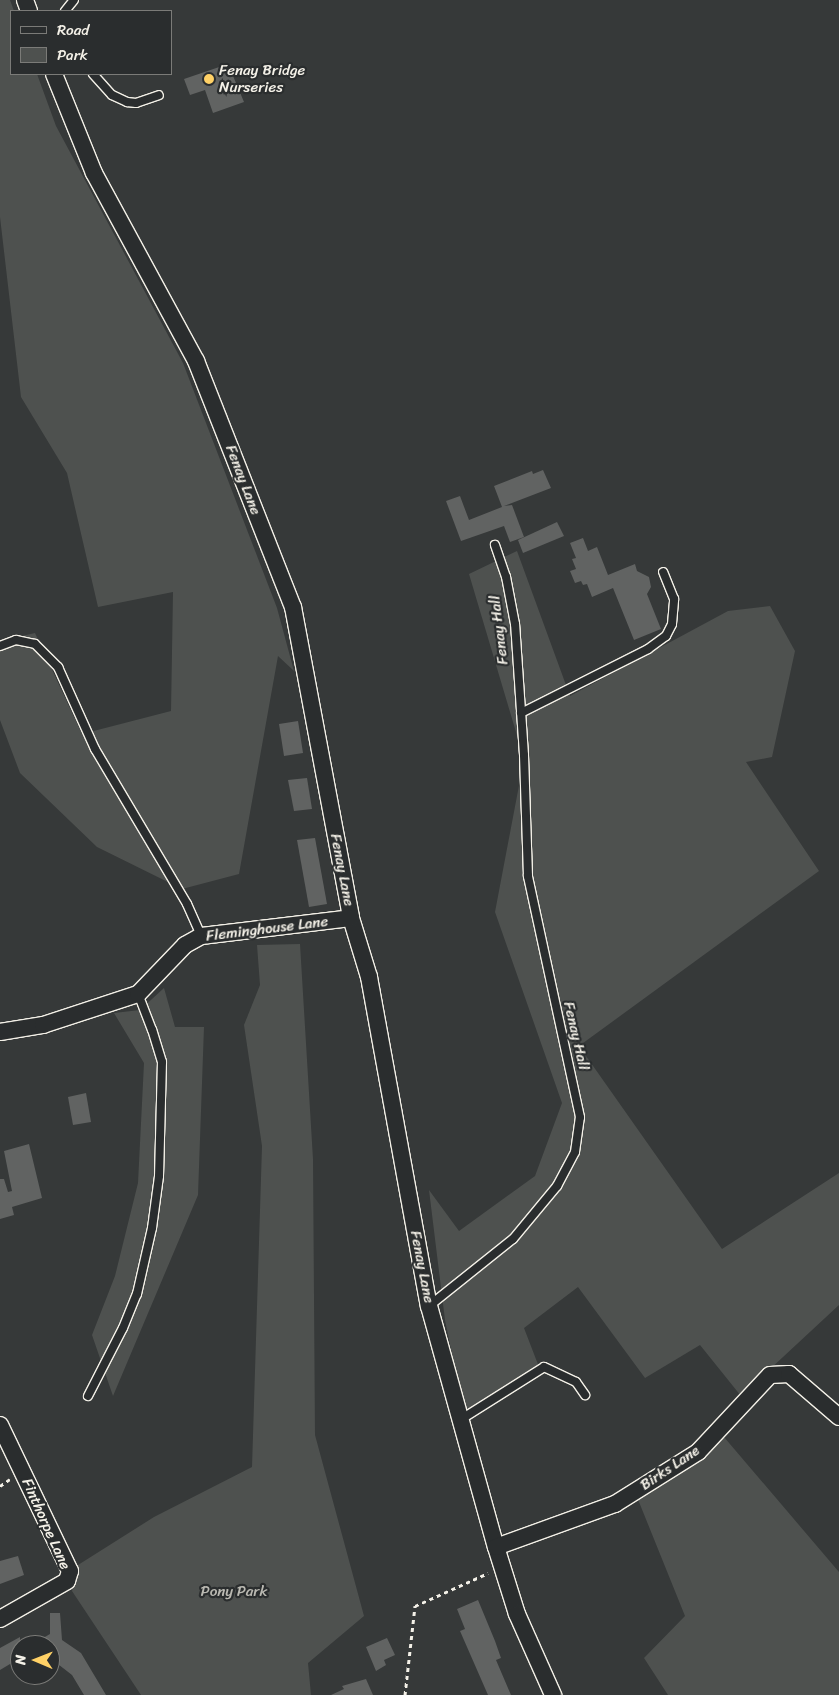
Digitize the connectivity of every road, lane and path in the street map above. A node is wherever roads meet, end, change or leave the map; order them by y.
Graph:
1 (74, 0) edge
2 (66, 10) edge
3 (54, 75) edge
4 (94, 75) edge
5 (159, 95) dead end
6 (495, 545) dead end
7 (663, 572) dead end
8 (0, 646) edge
9 (521, 713) junction
10 (351, 918) junction
11 (201, 936) junction
12 (138, 994) junction
13 (0, 1032) edge
14 (429, 1306) junction
15 (585, 1395) dead end
16 (88, 1396) dead end
17 (839, 1417) edge
18 (460, 1420) junction
19 (0, 1425) edge
20 (496, 1547) junction
21 (502, 1567) junction
22 (0, 1619) edge
23 (405, 1695) edge
24 (553, 1695) edge

1 - 2 lane
3 - 10 street, Fenay Lane
4 - 5 lane
6 - 9 lane, Fenay Hall
7 - 9 lane
8 - 11 lane
9 - 14 lane, Fenay Hall
10 - 11 street, Fleminghouse Lane
10 - 14 street, Fenay Lane
11 - 12 street, Fleminghouse Lane
12 - 13 street, Fleminghouse Lane
12 - 16 lane
14 - 18 street, Fenay Lane
15 - 18 lane
17 - 20 street, Birks Lane
18 - 20 street, Fenay Lane
19 - 22 street, Finthorpe Lane
20 - 21 street, Fenay Lane
21 - 23 path
21 - 24 street, Fenay Lane

